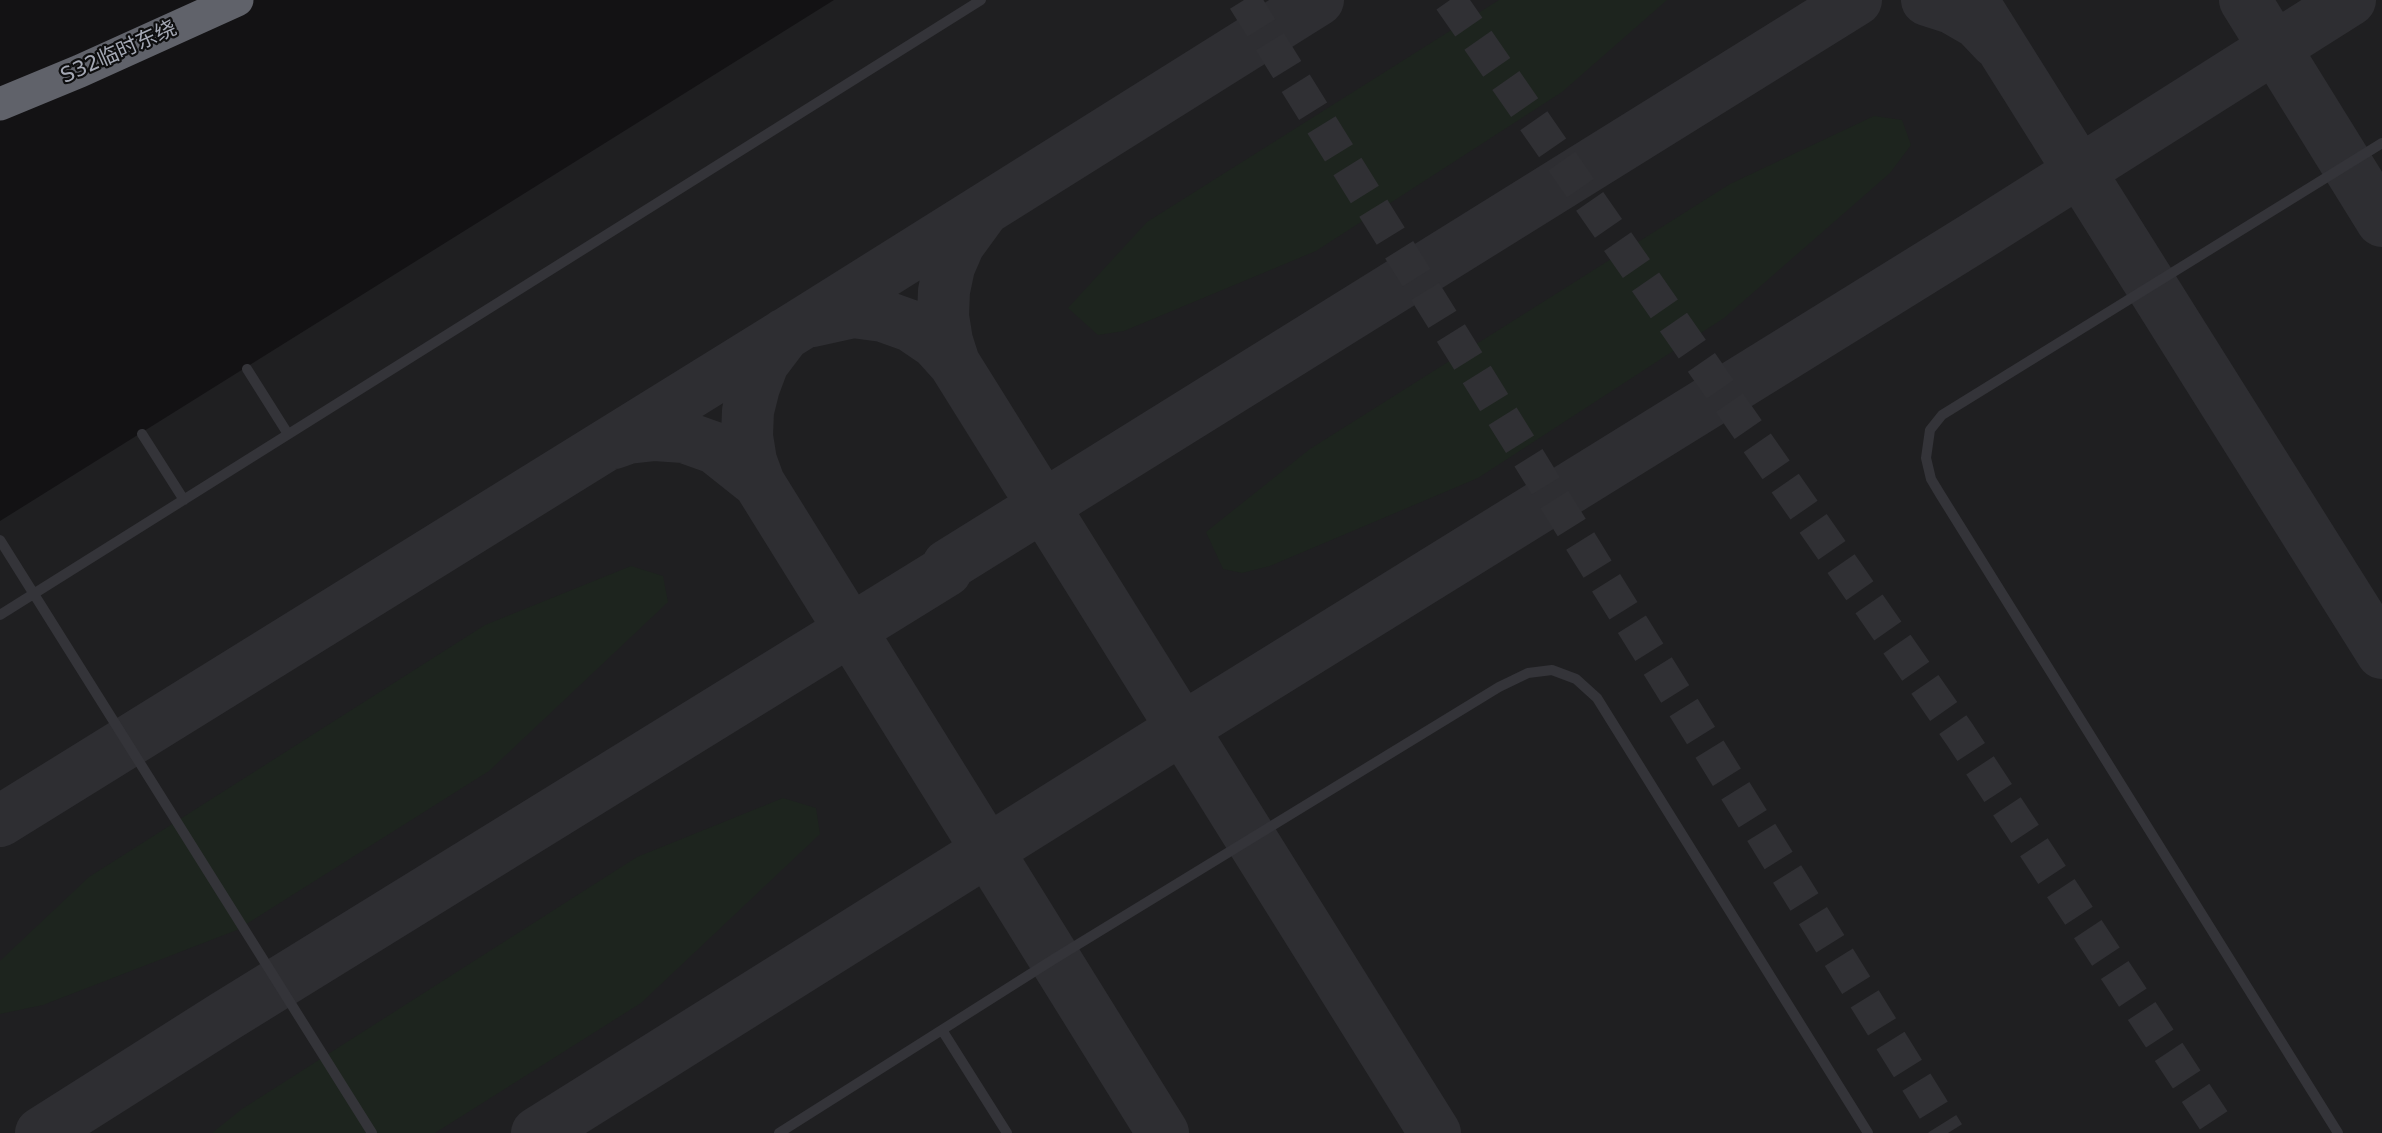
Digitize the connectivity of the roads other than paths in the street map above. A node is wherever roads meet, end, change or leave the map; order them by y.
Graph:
1 (237, 0) edge
2 (981, 0) edge
3 (0, 104) edge
4 (2382, 143) edge
5 (248, 369) dead end
6 (142, 434) dead end
7 (288, 434) junction
8 (184, 500) junction
9 (0, 540) edge
10 (33, 594) junction
11 (0, 615) edge
12 (942, 1030) junction
13 (372, 1133) edge
14 (779, 1133) edge
15 (1007, 1133) edge
16 (1868, 1133) edge
17 (2338, 1133) edge

1 - 3 highway, S32临时东绕
2 - 7 lane
4 - 17 lane
5 - 7 lane
6 - 8 lane
7 - 8 lane
8 - 10 lane
9 - 10 lane
10 - 11 lane
10 - 13 lane
12 - 14 lane
12 - 15 lane
12 - 16 lane

